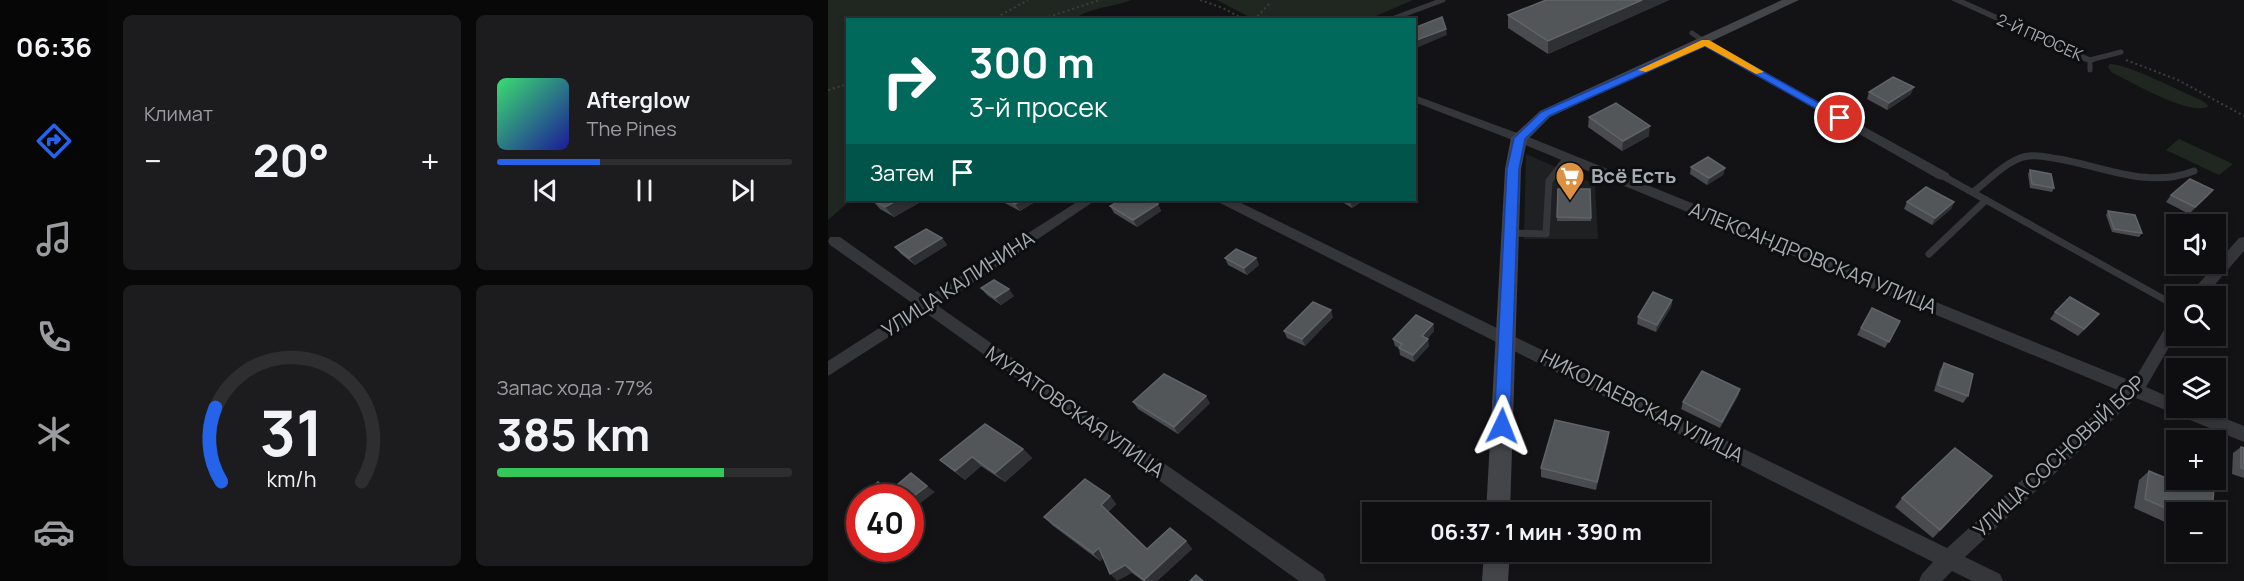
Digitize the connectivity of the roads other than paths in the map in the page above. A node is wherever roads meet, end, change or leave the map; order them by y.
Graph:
1 (1443, 0) edge
2 (1792, 0) edge
3 (1956, 0) edge
4 (1394, 18) edge
5 (1699, 38) junction
6 (2121, 52) dead end
7 (2090, 65) joint
8 (1416, 99) edge
9 (1519, 138) junction
10 (1567, 158) junction
11 (2194, 171) dead end
12 (1943, 176) joint
13 (1973, 192) junction
14 (1986, 200) junction
15 (1087, 201) edge
16 (1227, 201) edge
17 (1510, 233) junction
18 (835, 241) dead end
19 (2244, 242) edge
20 (1929, 254) dead end
21 (2204, 286) edge
22 (2166, 300) edge
23 (924, 306) junction
24 (1506, 338) junction
25 (2166, 340) edge
26 (828, 369) edge
27 (2134, 389) junction
28 (2166, 402) edge
29 (2205, 418) edge
30 (2244, 434) edge
31 (1499, 502) edge
32 (1949, 559) junction
33 (1496, 562) edge
34 (1316, 581) edge
35 (1495, 581) edge
36 (1929, 581) edge
37 (1993, 581) edge

1 - 4 lane
2 - 5 street
3 - 7 street, 2-Й ПРОСЕК
5 - 9 street
5 - 12 street
6 - 7 lane
8 - 9 street, АЛЕКСАНДРОВСКАЯ УЛИЦА
9 - 10 street, АЛЕКСАНДРОВСКАЯ УЛИЦА
9 - 17 street
10 - 17 lane
10 - 27 street, АЛЕКСАНДРОВСКАЯ УЛИЦА
11 - 13 lane
12 - 13 lane
13 - 14 lane
14 - 20 lane
14 - 22 lane
15 - 23 street, УЛИЦА КАЛИНИНА
16 - 24 street, НИКОЛАЕВСКАЯ УЛИЦА
17 - 24 street
18 - 23 street, МУРАТОВСКАЯ УЛИЦА
19 - 21 street
23 - 26 street, УЛИЦА КАЛИНИНА
23 - 34 street, МУРАТОВСКАЯ УЛИЦА
24 - 31 street
24 - 32 street, НИКОЛАЕВСКАЯ УЛИЦА
25 - 27 street, УЛИЦА СОСНОВЫЙ БОР
27 - 28 street, АЛЕКСАНДРОВСКАЯ УЛИЦА
27 - 32 street, УЛИЦА СОСНОВЫЙ БОР
29 - 30 street, АЛЕКСАНДРОВСКАЯ УЛИЦА
32 - 36 street, УЛИЦА СОСНОВЫЙ БОР
32 - 37 street, НИКОЛАЕВСКАЯ УЛИЦА
33 - 35 street

